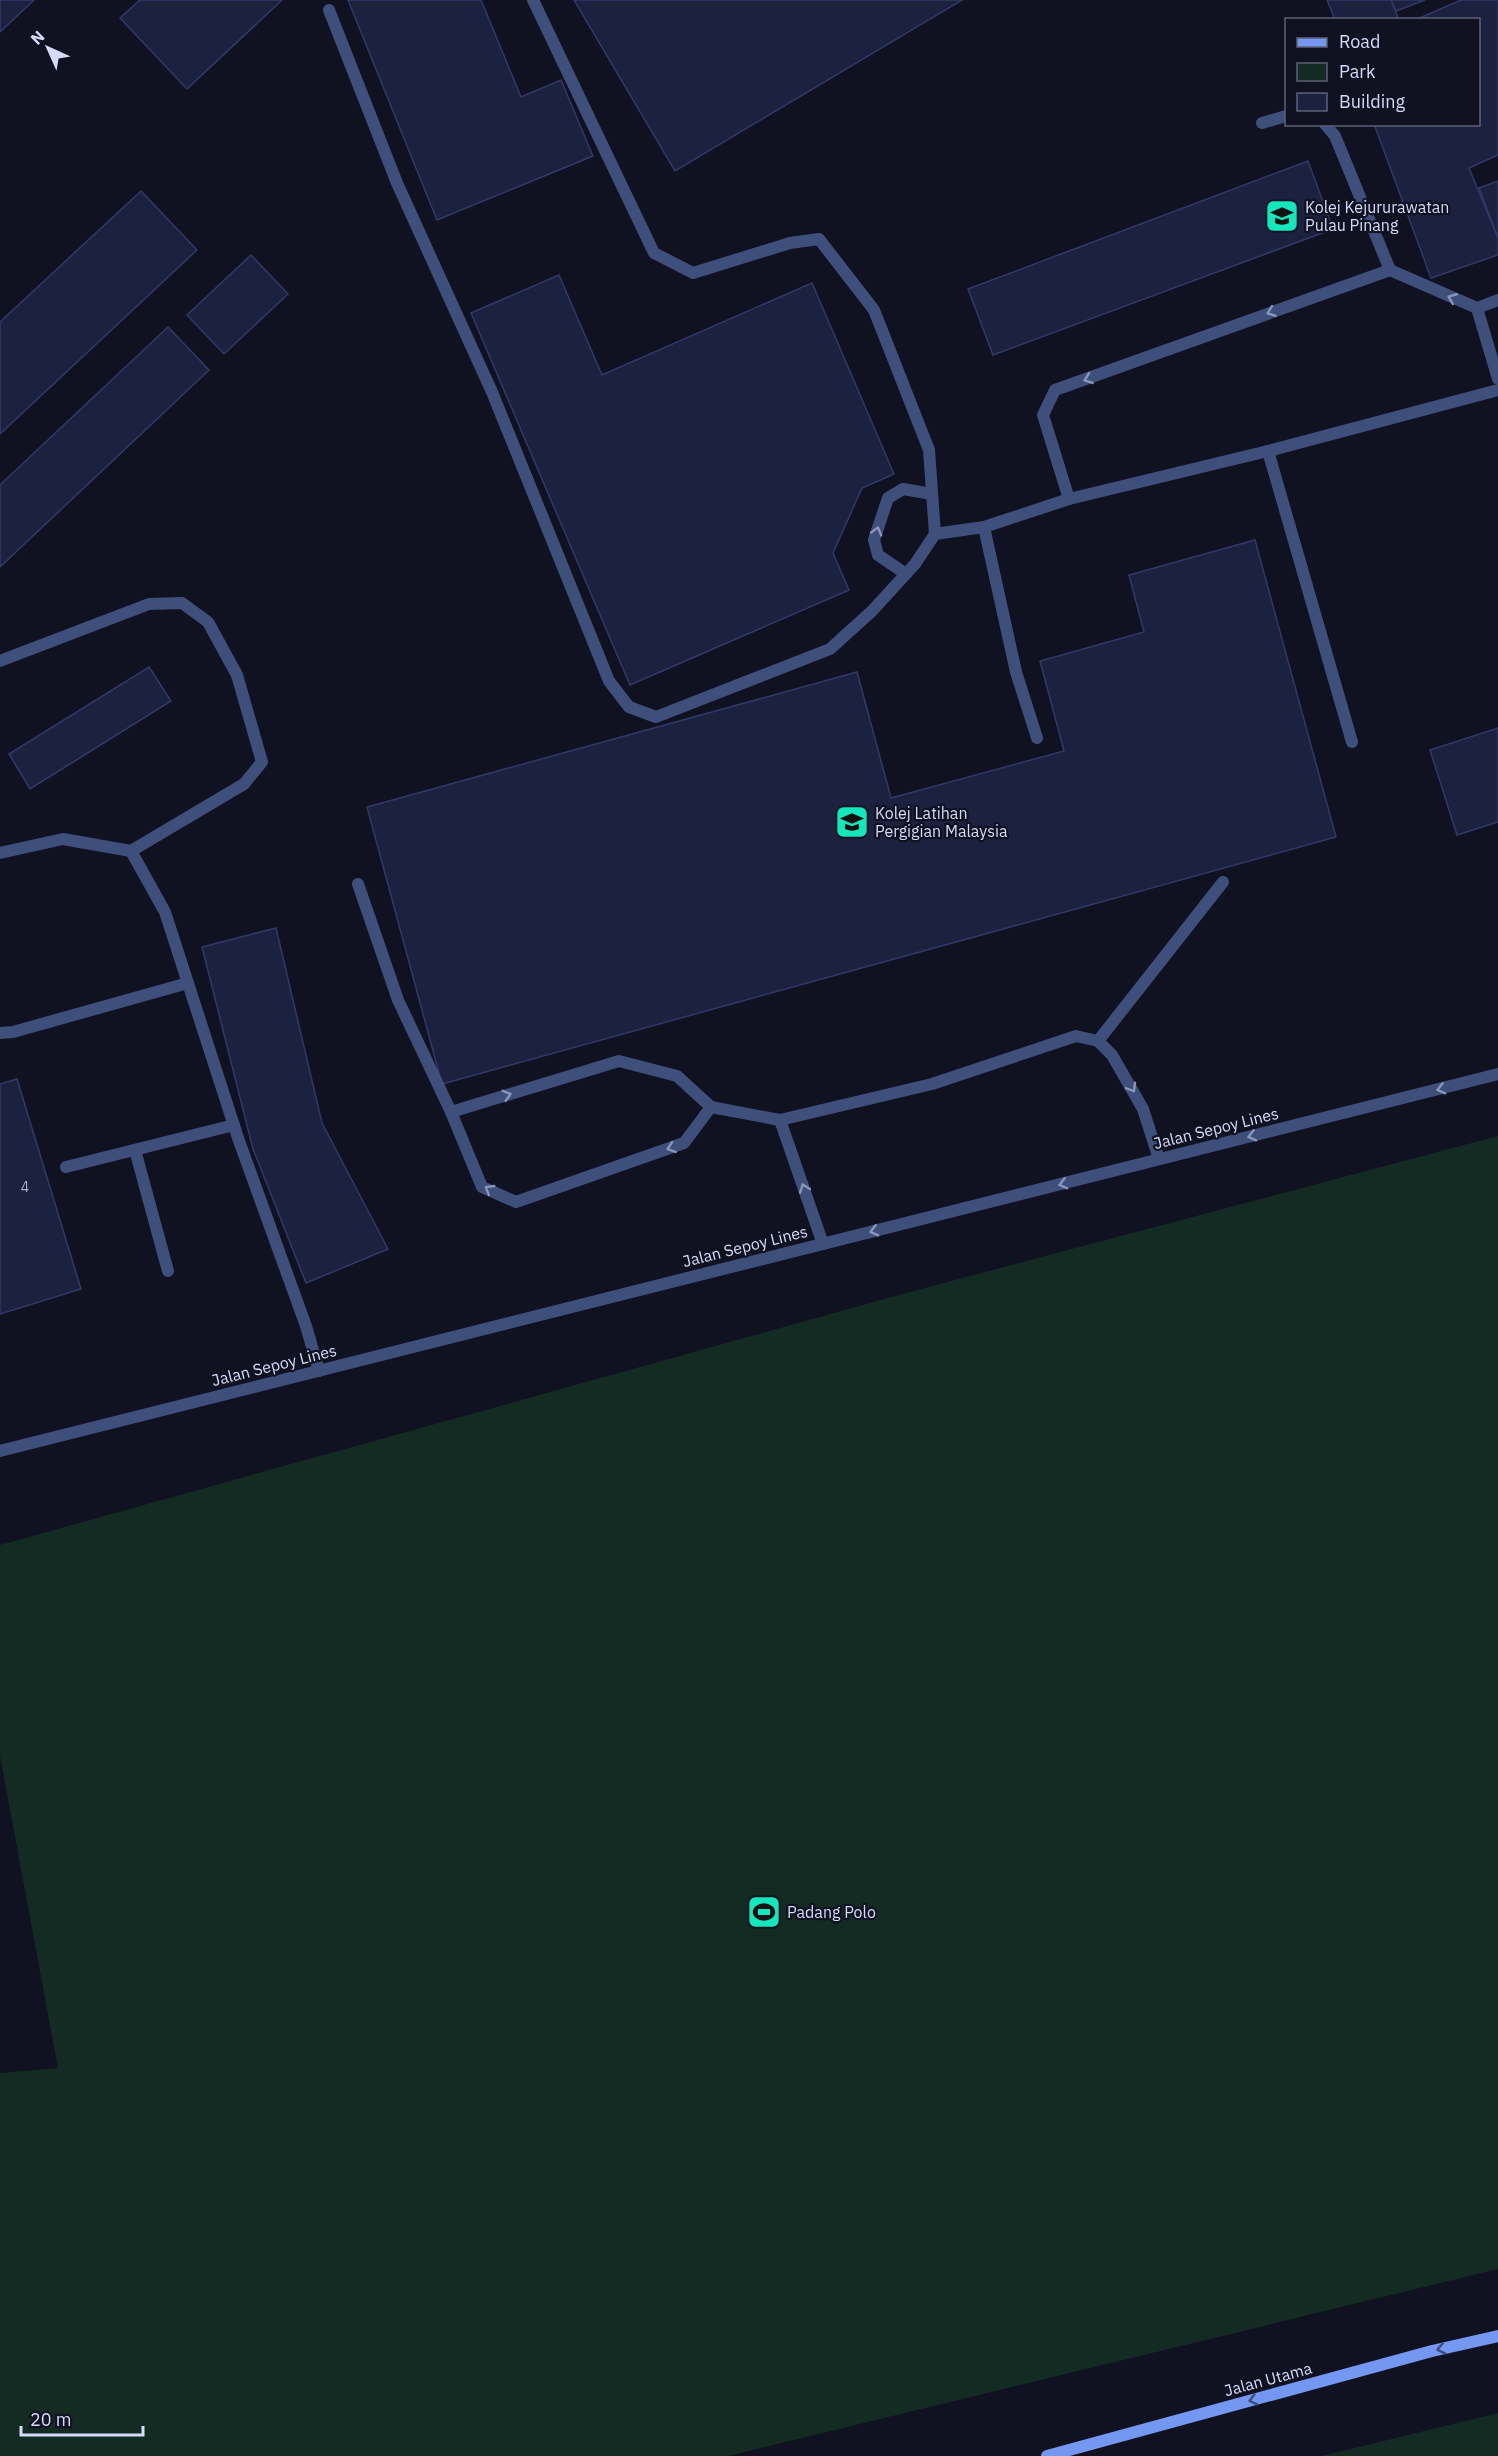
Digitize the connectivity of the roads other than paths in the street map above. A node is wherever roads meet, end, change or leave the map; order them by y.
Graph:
1 (533, 0) edge
2 (329, 10) dead end
3 (1285, 117) edge
4 (1262, 123) dead end
5 (1327, 126) edge
6 (1390, 270) junction
7 (1498, 300) edge
8 (1477, 308) junction
9 (1498, 379) edge
10 (1498, 390) edge
11 (1268, 452) junction
12 (932, 494) junction
13 (1069, 499) junction
14 (984, 527) junction
15 (934, 534) junction
16 (906, 574) junction
17 (0, 661) edge
18 (1037, 738) dead end
19 (1352, 742) dead end
20 (131, 852) junction
21 (0, 853) edge
22 (1223, 882) dead end
23 (358, 884) dead end
24 (188, 983) junction
25 (0, 1033) edge
26 (1098, 1041) junction
27 (1498, 1074) edge
28 (711, 1107) junction
29 (451, 1112) junction
30 (780, 1120) junction
31 (234, 1125) junction
32 (135, 1150) junction
33 (1159, 1159) junction
34 (66, 1167) dead end
35 (823, 1244) junction
36 (168, 1271) dead end
37 (319, 1371) junction
38 (0, 1451) edge
39 (1498, 2336) edge
40 (1047, 2456) edge

1 - 12 street
2 - 16 street
3 - 4 street
5 - 6 street
8 -> 6 street
6 -> 13 street
7 - 8 street
8 - 9 street
10 - 11 street
11 - 13 street
11 - 19 street
12 - 15 street
16 -> 12 street
13 - 14 street
14 - 15 street
14 - 18 street
15 - 16 street
17 - 20 street
20 - 21 street
20 - 24 street
22 - 26 street
23 - 29 street
24 - 25 street
24 - 31 street
26 - 30 street
26 -> 33 street
27 -> 33 street, Jalan Sepoy Lines
29 -> 28 street
28 -> 29 street
28 - 30 street
35 -> 30 street
31 - 32 street
31 - 37 street
32 - 34 street
32 - 36 street
33 -> 35 street, Jalan Sepoy Lines
35 - 37 street, Jalan Sepoy Lines
37 - 38 street, Jalan Sepoy Lines
39 -> 40 main road, Jalan Utama

